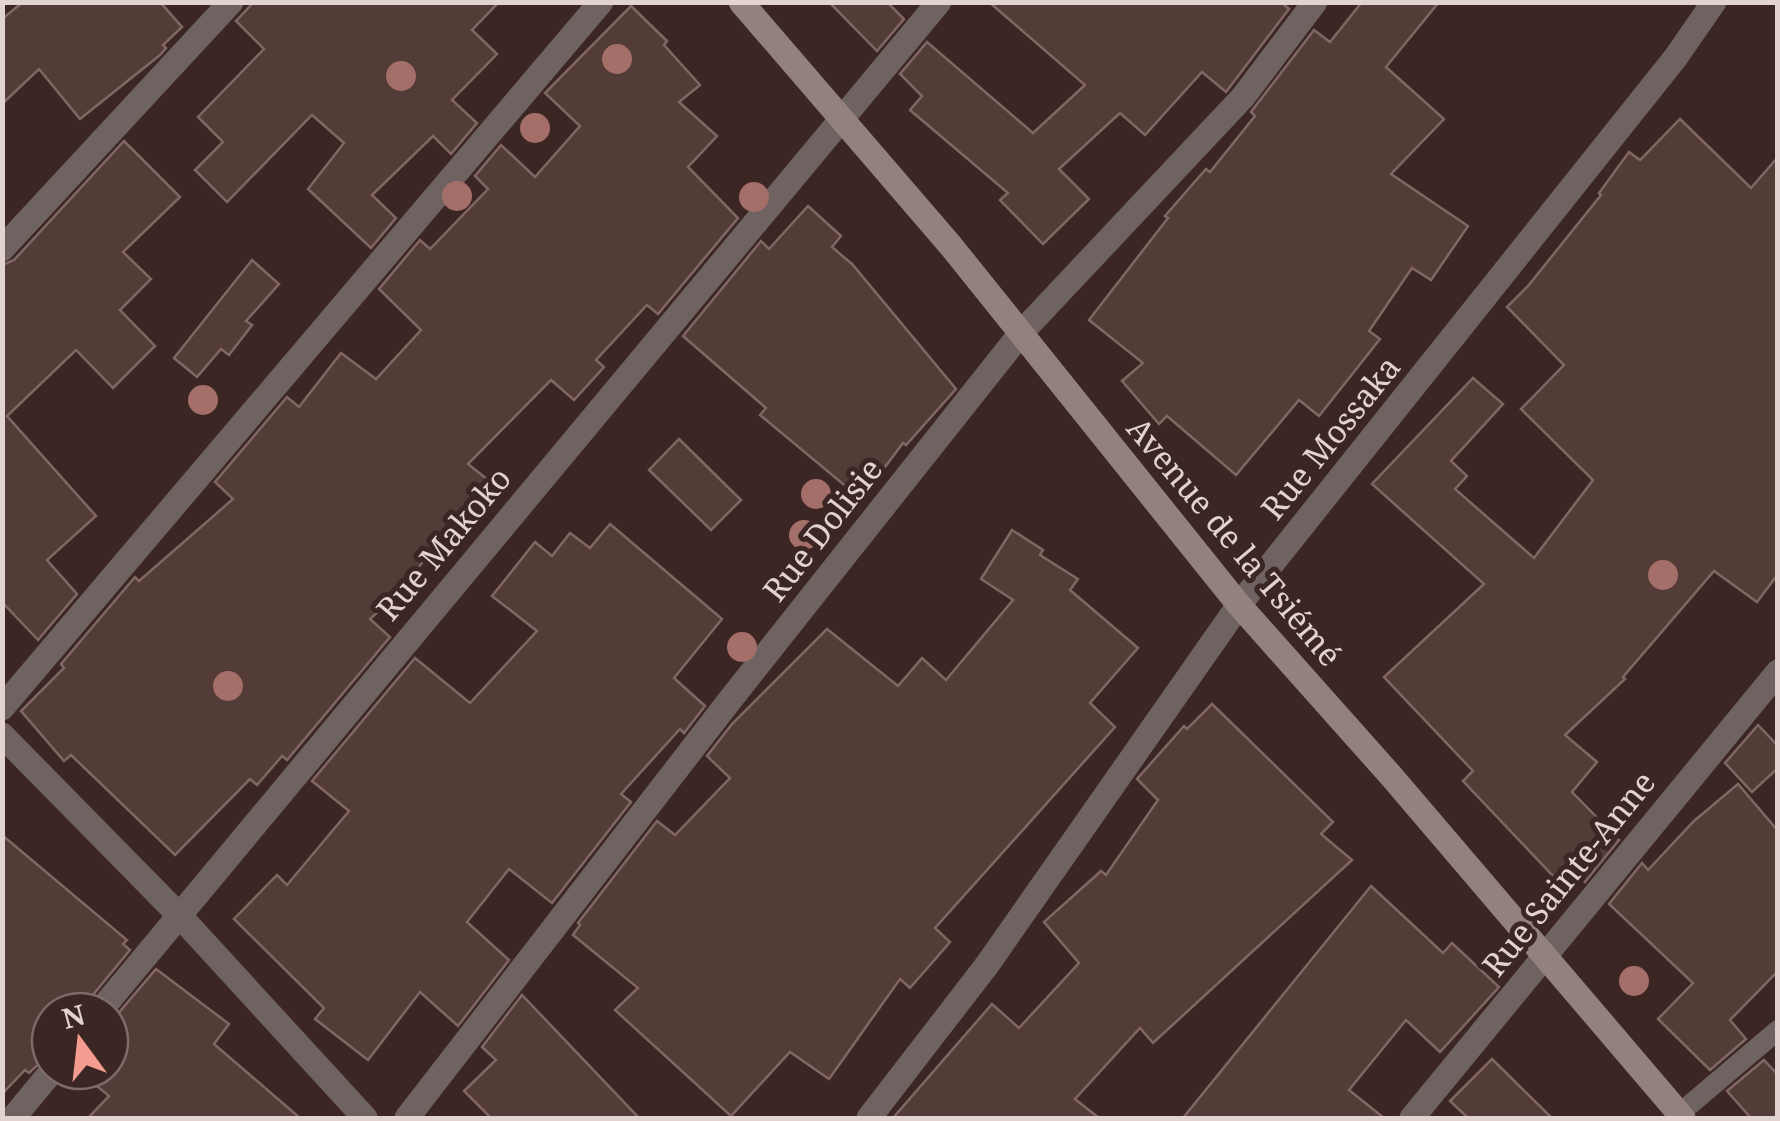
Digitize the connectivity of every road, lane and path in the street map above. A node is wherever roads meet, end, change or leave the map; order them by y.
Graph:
1 (231, 2) edge
2 (601, 2) edge
3 (741, 2) edge
4 (939, 2) edge
5 (1315, 2) edge
6 (1714, 2) edge
7 (840, 120) junction
8 (2, 249) edge
9 (1021, 333) junction
10 (1239, 605) junction
11 (1778, 672) edge
12 (2, 708) edge
13 (2, 735) edge
14 (178, 914) junction
15 (1542, 957) junction
16 (116, 991) edge
17 (1778, 1030) edge
18 (35, 1091) edge
19 (1681, 1116) edge
20 (13, 1118) edge
21 (365, 1118) edge
22 (407, 1118) edge
23 (870, 1118) edge
24 (1412, 1118) edge

1 - 8 street
2 - 12 street
3 - 7 main road, Avenue de la Tsiémé
4 - 7 street, Rue Makoko
5 - 9 street, Rue Dolisie
6 - 10 street, Rue Mossaka
7 - 9 main road, Avenue de la Tsiémé
7 - 14 street, Rue Makoko
9 - 10 main road, Avenue de la Tsiémé
9 - 22 street, Rue Dolisie
10 - 15 main road, Avenue de la Tsiémé
10 - 23 street, Rue Mossaka
11 - 15 street, Rue Sainte-Anne
13 - 14 street
14 - 16 street, Rue Makoko
14 - 21 street
15 - 19 main road, Avenue de la Tsiémé
15 - 24 street, Rue Sainte-Anne
17 - 19 lane
18 - 20 street

